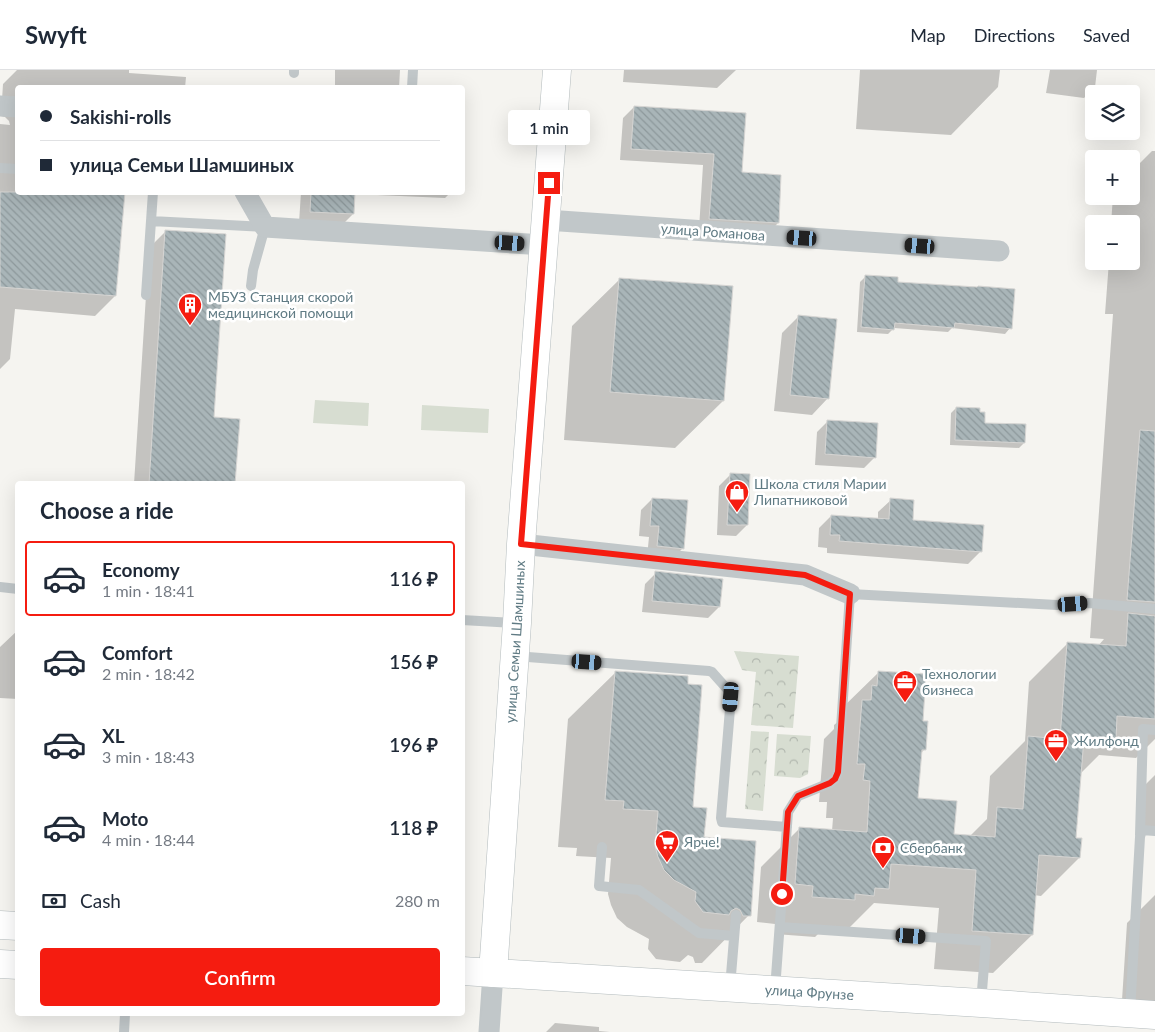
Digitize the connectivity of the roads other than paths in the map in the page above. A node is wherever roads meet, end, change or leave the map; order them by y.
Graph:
1 (413, 70) edge
2 (557, 70) edge
3 (412, 85) edge
4 (0, 106) edge
5 (15, 107) edge
6 (0, 168) edge
7 (15, 169) edge
8 (153, 195) edge
9 (247, 195) edge
10 (151, 221) junction
11 (265, 227) junction
12 (545, 233) junction
13 (999, 251) dead end
14 (251, 286) dead end
15 (146, 295) dead end
16 (521, 544) junction
17 (0, 587) edge
18 (15, 588) edge
19 (850, 594) junction
20 (1155, 609) edge
21 (465, 620) edge
22 (517, 623) junction
23 (515, 656) junction
24 (1155, 730) edge
25 (787, 828) junction
26 (1155, 832) edge
27 (1140, 837) junction
28 (602, 848) dead end
29 (736, 915) dead end
30 (0, 925) edge
31 (15, 926) edge
32 (780, 928) junction
33 (734, 936) junction
34 (0, 964) edge
35 (15, 965) edge
36 (465, 972) edge
37 (493, 973) junction
38 (730, 988) junction
39 (775, 990) junction
40 (981, 1003) junction
41 (1142, 1014) edge
42 (125, 1016) edge
43 (124, 1032) edge
44 (489, 1032) edge

1 - 3 lane
2 - 12 street, улица Семьи Шамшиных
4 - 5 street
6 - 7 lane
8 - 10 lane
9 - 11 street
10 - 11 lane
10 - 15 lane
11 - 12 street, улица Романова
11 - 14 lane
12 - 13 street, улица Романова
12 - 16 street, улица Семьи Шамшиных
16 - 19 street
16 - 22 street, улица Семьи Шамшиных
17 - 18 lane
19 - 20 lane
19 - 25 lane
21 - 22 lane
22 - 23 street, улица Семьи Шамшиных
23 - 25 lane
23 - 37 street, улица Семьи Шамшиных
24 - 27 lane
25 - 32 lane
26 - 27 lane
27 - 41 lane
28 - 33 lane
29 - 33 lane
30 - 31 street
32 - 39 lane
32 - 40 lane
33 - 38 lane
34 - 35 street
36 - 37 street, улица Фрунзе
37 - 38 street, улица Фрунзе
37 - 44 street, улица Семьи Шамшиных
38 - 39 street, улица Фрунзе
39 - 40 street, улица Фрунзе
40 - 41 street, улица Фрунзе
42 - 43 lane

